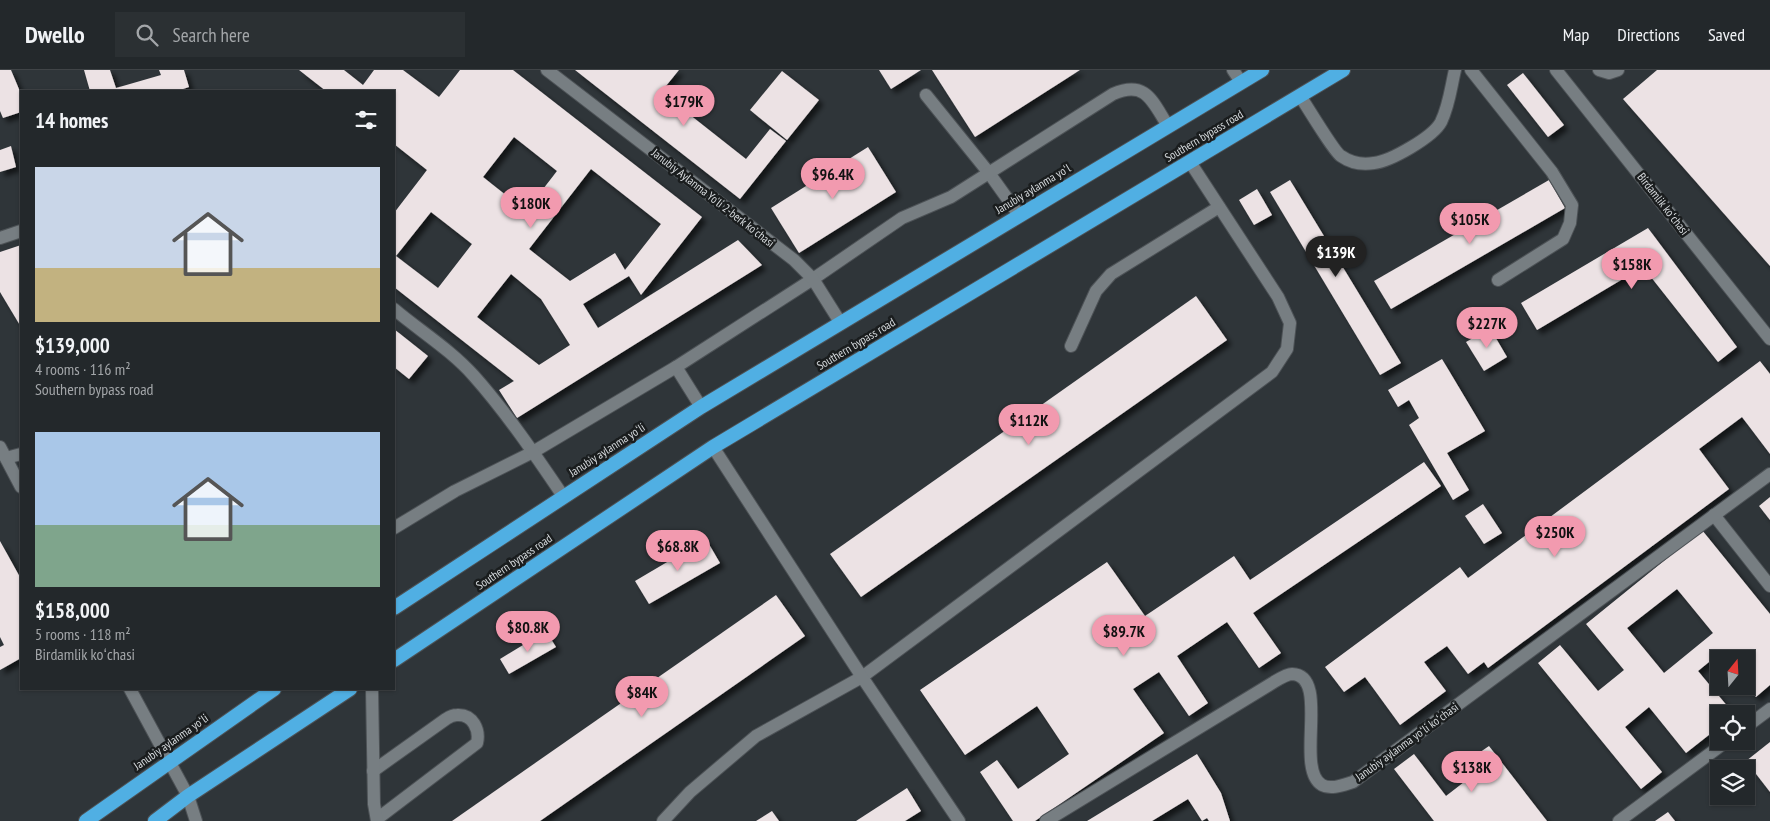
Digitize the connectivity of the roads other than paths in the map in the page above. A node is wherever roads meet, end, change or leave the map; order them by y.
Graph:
1 (547, 70) edge
2 (1262, 70) edge
3 (1344, 70) edge
4 (1455, 70) edge
5 (1471, 70) edge
6 (1556, 70) edge
7 (1599, 70) edge
8 (1618, 70) edge
9 (1237, 76) edge
10 (926, 95) dead end
11 (1300, 96) junction
12 (1168, 126) junction
13 (1190, 162) junction
14 (989, 173) junction
15 (1219, 206) junction
16 (1019, 215) junction
17 (20, 231) edge
18 (0, 238) edge
19 (813, 279) junction
20 (1498, 280) dead end
21 (395, 311) edge
22 (840, 322) junction
23 (1770, 339) edge
24 (1071, 346) dead end
25 (676, 366) junction
26 (701, 407) junction
27 (713, 447) junction
28 (533, 452) junction
29 (3, 453) edge
30 (20, 454) edge
31 (1770, 474) edge
32 (20, 485) edge
33 (563, 496) junction
34 (1714, 515) junction
35 (395, 527) edge
36 (1770, 586) edge
37 (395, 607) edge
38 (395, 659) edge
39 (862, 677) junction
40 (131, 690) edge
41 (273, 690) edge
42 (348, 690) edge
43 (372, 690) edge
44 (1770, 709) edge
45 (1755, 720) edge
46 (1715, 750) edge
47 (170, 762) junction
48 (373, 771) junction
49 (188, 796) junction
50 (377, 820) edge
51 (86, 821) edge
52 (155, 821) edge
53 (196, 821) edge
54 (663, 821) edge
55 (960, 821) edge
56 (1046, 821) edge
57 (1619, 821) edge

1 - 19 street, Janubiy Аylanma Yo'li 2-berk koʼchasi
2 - 9 highway
3 - 11 highway, Southern bypass road
4 - 11 street
5 - 20 street
6 - 23 street, Birdamlik koʻchasi
7 - 8 street
9 - 12 highway, Janubiy aylanma yoʻl
10 - 14 street
11 - 13 highway, Southern bypass road
12 - 14 street
12 - 16 highway, Janubiy aylanma yoʻl
13 - 15 street
13 - 27 highway, Southern bypass road
14 - 16 street
14 - 19 street
15 - 24 street
15 - 39 street
16 - 22 highway, Janubiy aylanma yoʻl
17 - 18 street
19 - 22 street, Janubiy Аylanma Yo'li 2-berk koʼchasi
19 - 25 street
21 - 28 street
22 - 26 highway, Janubiy aylanma yoʻli
25 - 26 street
25 - 28 street
26 - 33 highway, Janubiy aylanma yoʻli
27 - 38 highway, Southern bypass road
27 - 39 street
28 - 33 street
28 - 35 street
29 - 30 street
29 - 32 street
31 - 34 street, Janubiy aylanma yoʻli koʻchasi
33 - 37 highway, Janubiy aylanma yoʻli
34 - 36 street
34 - 56 street, Janubiy aylanma yoʻli koʻchasi
39 - 54 street
39 - 55 street
40 - 47 street
41 - 47 highway, Janubiy aylanma yoʻli
42 - 49 highway
43 - 48 street
44 - 45 street
46 - 57 street
47 - 49 street
47 - 51 highway, Janubiy aylanma yoʻli
48 - 50 street
48 - 50 street
49 - 52 highway
49 - 53 street

